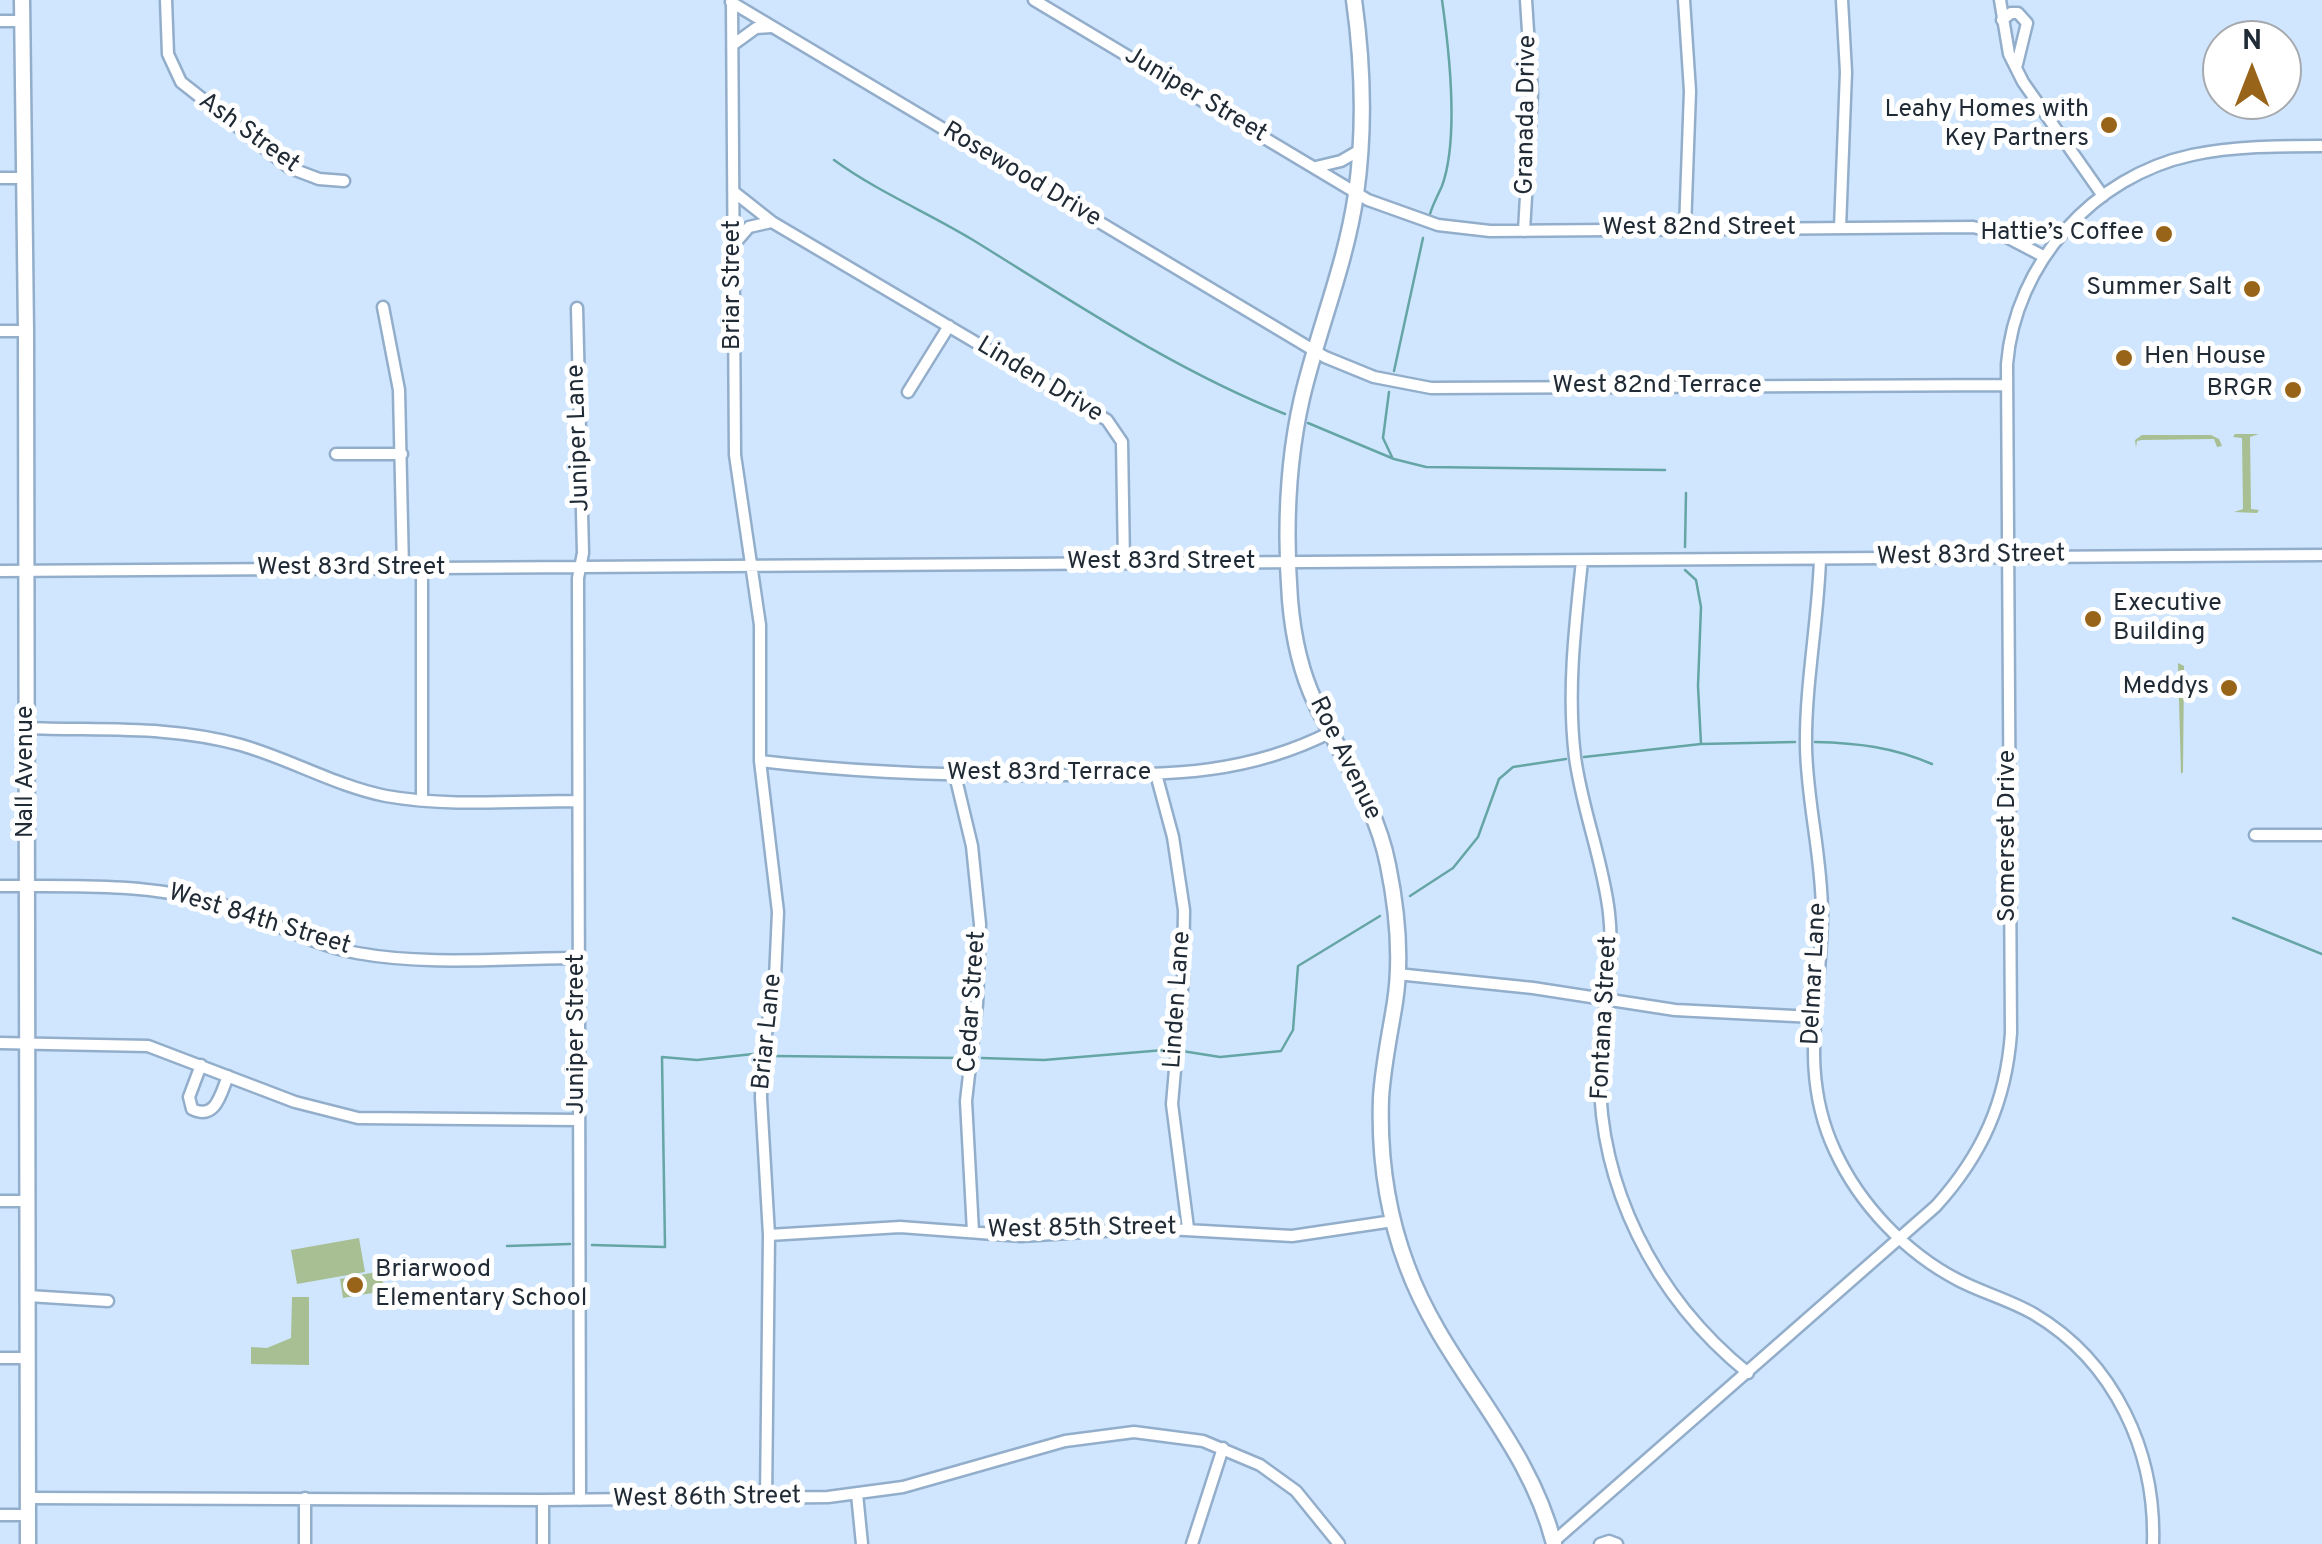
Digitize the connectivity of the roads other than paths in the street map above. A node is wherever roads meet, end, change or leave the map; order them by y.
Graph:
1 (22, 0) edge
2 (166, 0) edge
3 (1034, 0) edge
4 (1526, 0) edge
5 (1684, 0) edge
6 (1842, 0) edge
7 (2000, 0) edge
8 (730, 1) edge
9 (1350, 2) edge
10 (2002, 20) junction
11 (0, 21) edge
12 (22, 21) junction
13 (771, 28) junction
14 (734, 45) junction
15 (2016, 68) junction
16 (2322, 146) edge
17 (1360, 150) junction
18 (1315, 168) junction
19 (0, 178) edge
20 (23, 178) junction
21 (344, 181) dead end
22 (734, 191) junction
23 (1356, 193) junction
24 (2104, 196) junction
25 (772, 222) junction
26 (1840, 228) junction
27 (1685, 229) junction
28 (1524, 230) junction
29 (734, 246) junction
30 (2042, 256) junction
31 (382, 307) dead end
32 (577, 308) dead end
33 (949, 326) junction
34 (26, 330) junction
35 (0, 331) edge
36 (1315, 351) junction
37 (2007, 384) junction
38 (908, 392) dead end
39 (336, 454) dead end
40 (402, 454) junction
41 (2322, 554) edge
42 (2008, 556) junction
43 (1820, 559) junction
44 (1582, 561) junction
45 (1124, 563) junction
46 (1289, 563) junction
47 (750, 566) junction
48 (580, 567) junction
49 (422, 569) junction
50 (403, 570) junction
51 (0, 571) edge
52 (26, 571) junction
53 (27, 728) junction
54 (1331, 732) junction
55 (760, 761) junction
56 (1156, 774) junction
57 (955, 775) junction
58 (422, 800) junction
59 (578, 800) junction
60 (2255, 835) dead end
61 (2322, 835) edge
62 (0, 886) edge
63 (28, 886) junction
64 (578, 958) junction
65 (1397, 974) junction
66 (1606, 1000) junction
67 (1814, 1017) junction
68 (0, 1042) edge
69 (28, 1042) junction
70 (201, 1065) junction
71 (228, 1076) junction
72 (578, 1120) junction
73 (0, 1201) edge
74 (28, 1201) junction
75 (1393, 1220) junction
76 (1188, 1228) junction
77 (973, 1232) junction
78 (770, 1235) junction
79 (1902, 1238) junction
80 (28, 1296) junction
81 (108, 1301) dead end
82 (0, 1358) edge
83 (28, 1358) junction
84 (1748, 1374) junction
85 (1223, 1448) junction
86 (857, 1494) junction
87 (28, 1498) junction
88 (305, 1498) junction
89 (766, 1499) junction
90 (543, 1500) junction
91 (580, 1500) junction
92 (0, 1515) edge
93 (28, 1515) junction
94 (1553, 1543) edge
95 (28, 1544) edge
96 (305, 1544) edge
97 (543, 1544) edge
98 (862, 1544) edge
99 (1192, 1544) edge
100 (1338, 1544) edge
101 (1600, 1544) edge
102 (1617, 1544) edge
103 (2154, 1544) edge

1 - 12 main road, Nall Avenue
2 - 21 street, Ash Street
3 - 18 street, Juniper Street
4 - 28 street, Granada Drive
5 - 27 street
6 - 26 street
7 - 10 street
8 - 13 street, Rosewood Drive
8 - 14 street, Briar Street
9 - 17 main road, Roe Avenue
10 - 15 street
10 - 15 street
11 - 12 street
12 - 20 main road, Nall Avenue
13 - 14 street
13 - 36 street, Rosewood Drive
14 - 22 street, Briar Street
15 - 24 street
16 - 24 street, Somerset Drive
17 - 18 street
17 - 23 main road, Roe Avenue
18 - 23 street, Juniper Street
19 - 20 street
20 - 34 main road, Nall Avenue
22 - 25 street, Linden Drive
22 - 29 street, Briar Street
23 - 28 street, West 82nd Street
23 - 36 main road, Roe Avenue
24 - 30 street, Somerset Drive
25 - 29 street
25 - 33 street, Linden Drive
26 - 27 street, West 82nd Street
26 - 30 street, West 82nd Street
27 - 28 street, West 82nd Street
29 - 47 street, Briar Street
30 - 37 street, Somerset Drive
31 - 40 street
32 - 48 street, Juniper Lane
33 - 38 street, Linden Drive
33 - 45 street, Linden Drive
34 - 35 street
34 - 52 main road, Nall Avenue
36 - 37 street, West 82nd Terrace
36 - 46 main road, Roe Avenue
37 - 42 street, Somerset Drive
39 - 40 street
40 - 50 street
41 - 42 street, West 83rd Street
42 - 43 street, West 83rd Street
42 - 79 street, Somerset Drive
43 - 44 street, West 83rd Street
43 - 67 street, Delmar Lane
44 - 46 street, West 83rd Street
44 - 66 street, Fontana Street
45 - 46 street, West 83rd Street
45 - 47 street, West 83rd Street
46 - 54 main road, Roe Avenue
47 - 48 street, West 83rd Street
47 - 55 street, Briar Lane
48 - 49 street, West 83rd Street
48 - 59 street, Juniper Street
49 - 50 street, West 83rd Street
49 - 58 street
50 - 52 street, West 83rd Street
51 - 52 street, West 83rd Street
52 - 53 main road, Nall Avenue
53 - 58 street
53 - 63 main road, Nall Avenue
54 - 56 street, West 83rd Terrace
54 - 65 main road, Roe Avenue
55 - 57 street, West 83rd Terrace
55 - 78 street, Briar Lane
56 - 57 street, West 83rd Terrace
56 - 76 street, Linden Lane
57 - 77 street, Cedar Street
58 - 59 street
59 - 64 street, Juniper Street
60 - 61 street
62 - 63 street, West 84th Street
63 - 64 street, West 84th Street
63 - 69 main road, Nall Avenue
64 - 72 street, Juniper Street
65 - 66 street
65 - 75 main road, Roe Avenue
66 - 67 street
66 - 84 street, Fontana Street
67 - 79 street, Delmar Lane
68 - 69 street
69 - 70 street
69 - 74 main road, Nall Avenue
70 - 71 street
70 - 71 street
71 - 72 street
72 - 91 street, Juniper Street
73 - 74 street
74 - 80 main road, Nall Avenue
75 - 76 street, West 85th Street
75 - 94 main road, Roe Avenue
76 - 77 street, West 85th Street
77 - 78 street, West 85th Street
78 - 89 street, Briar Lane
79 - 84 street, Somerset Drive
79 - 103 street, Delmar Lane
80 - 81 street
80 - 83 main road, Nall Avenue
82 - 83 street
83 - 87 main road, Nall Avenue
84 - 94 street, Somerset Drive
85 - 86 street, West 86th Street
85 - 99 street
85 - 100 street, West 86th Street
86 - 89 street, West 86th Street
86 - 98 street
87 - 88 street, West 86th Street
87 - 93 main road, Nall Avenue
88 - 90 street, West 86th Street
88 - 96 street
89 - 91 street, West 86th Street
90 - 91 street, West 86th Street
90 - 97 street
92 - 93 street
93 - 95 main road, Nall Avenue
101 - 102 street

